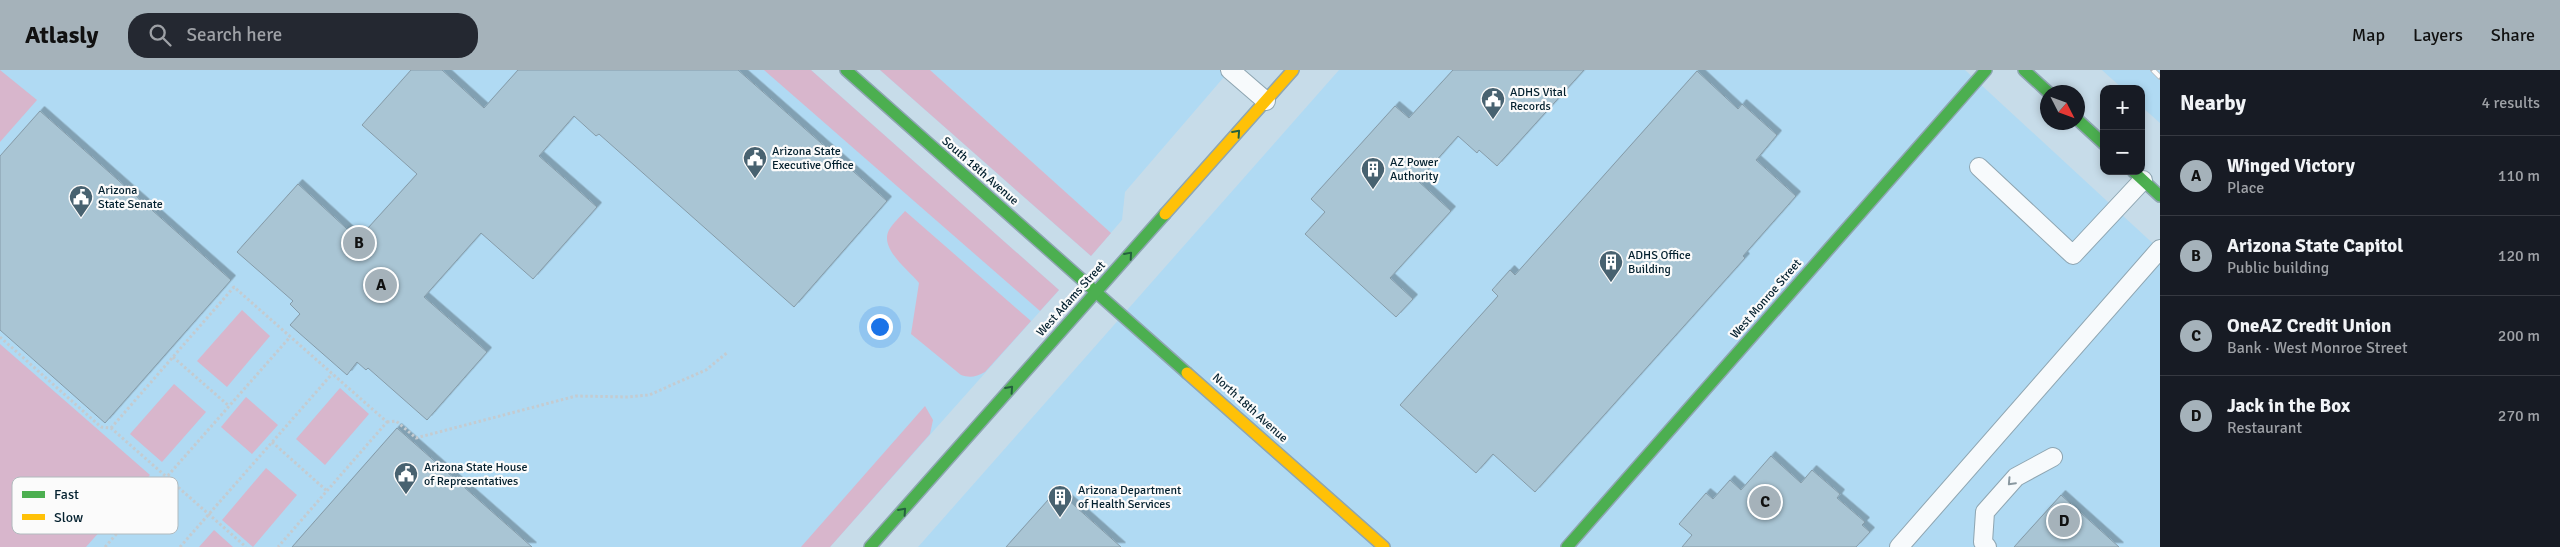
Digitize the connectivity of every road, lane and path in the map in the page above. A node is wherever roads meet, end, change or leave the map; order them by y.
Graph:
1 (846, 70) edge
2 (1230, 70) edge
3 (1293, 70) edge
4 (1986, 70) edge
5 (2024, 70) edge
6 (2040, 85) edge
7 (1266, 101) junction
8 (2085, 126) edge
9 (2100, 140) edge
10 (1980, 167) dead end
11 (2138, 176) edge
12 (2160, 196) edge
13 (2160, 249) edge
14 (1097, 291) junction
15 (0, 337) edge
16 (290, 337) junction
17 (728, 352) dead end
18 (173, 357) junction
19 (332, 374) junction
20 (229, 406) junction
21 (387, 422) junction
22 (111, 428) junction
23 (272, 442) junction
24 (2052, 457) dead end
25 (166, 477) joint
26 (178, 487) edge
27 (327, 491) junction
28 (209, 514) junction
29 (116, 534) edge
30 (105, 547) edge
31 (180, 547) edge
32 (246, 547) edge
33 (278, 547) edge
34 (870, 547) edge
35 (1384, 547) edge
36 (1567, 547) edge
37 (1899, 547) edge
38 (1987, 547) edge

1 - 14 street, South 18th Avenue
2 - 7 lane
3 - 7 street, West Adams Street
4 - 36 street, West Monroe Street
5 - 6 street
14 -> 7 street, West Adams Street
8 - 9 street
10 - 11 lane
11 - 12 street
13 - 37 lane
34 -> 14 street, West Adams Street
14 - 35 street, North 18th Avenue
15 - 22 path
16 - 18 path
16 - 19 path
16 - 20 path
17 - 21 path
18 - 20 path
18 - 22 path
19 - 21 path
19 - 23 path
20 - 25 path
21 - 27 path
22 - 25 path
23 - 27 path
23 - 28 path
24 -> 38 lane
26 - 28 path
27 - 33 path
28 - 31 path
28 - 32 path
29 - 30 path

